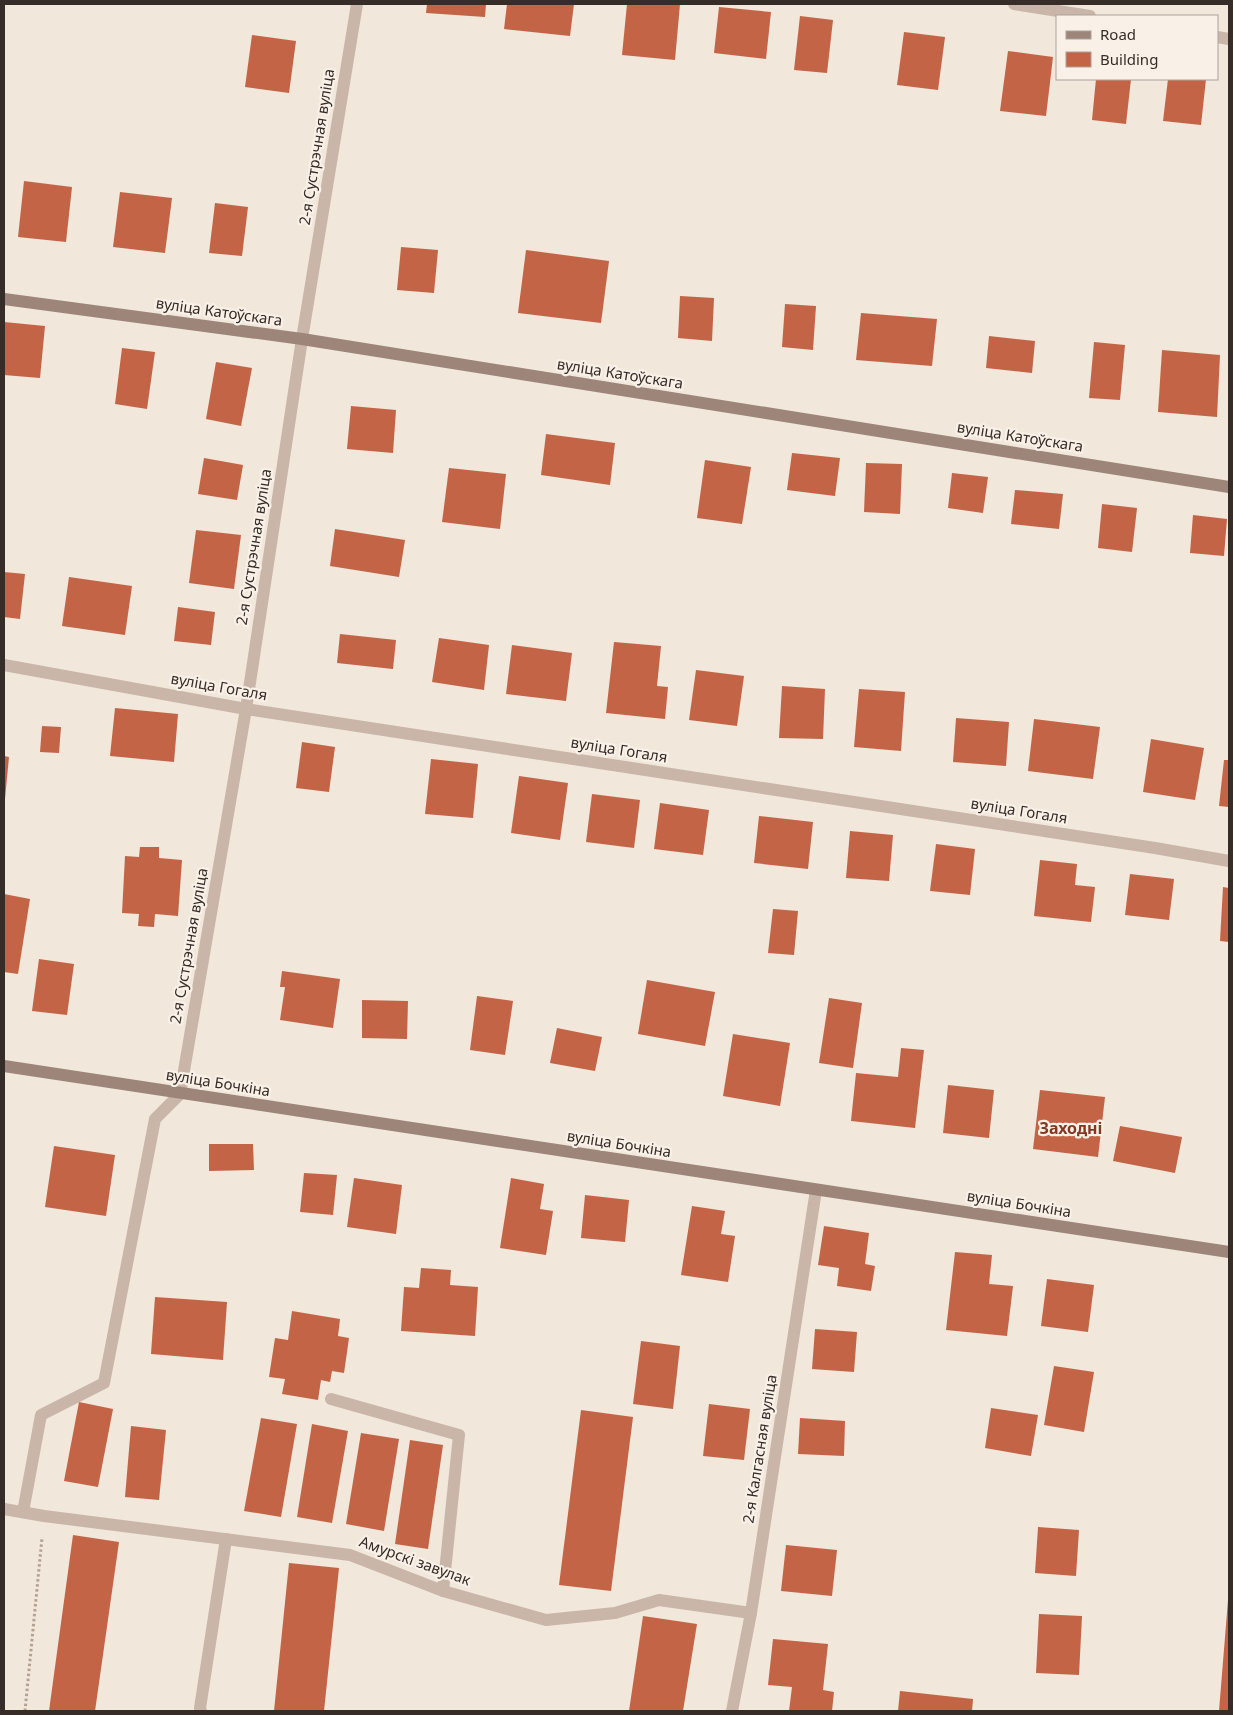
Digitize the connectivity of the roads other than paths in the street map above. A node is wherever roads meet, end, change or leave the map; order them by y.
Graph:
1 (357, 4) edge
2 (1014, 4) edge
3 (1084, 15) edge
4 (4, 299) edge
5 (302, 339) junction
6 (1229, 487) edge
7 (4, 665) edge
8 (246, 709) junction
9 (1229, 861) edge
10 (4, 1066) edge
11 (180, 1094) junction
12 (816, 1190) junction
13 (1229, 1252) edge
14 (331, 1399) dead end
15 (4, 1509) edge
16 (23, 1512) junction
17 (226, 1539) junction
18 (443, 1591) junction
19 (751, 1614) junction
20 (201, 1711) edge
21 (732, 1711) edge

1 - 5 street, 2-я Сустрэчная вуліца
2 - 3 street
4 - 5 main road, вуліца Катоўскага
5 - 6 main road, вуліца Катоўскага
5 - 8 street, 2-я Сустрэчная вуліца
7 - 8 street, вуліца Гогаля
8 - 9 street, вуліца Гогаля
8 - 11 street, 2-я Сустрэчная вуліца
10 - 11 main road, вуліца Бочкіна
11 - 12 main road, вуліца Бочкіна
11 - 16 street
12 - 13 main road, вуліца Бочкіна
12 - 19 street, 2-я Калгасная вуліца
14 - 18 street
15 - 16 street, Амурскі завулак
16 - 17 street, Амурскі завулак
17 - 18 street, Амурскі завулак
17 - 20 street
18 - 19 street, Амурскі завулак
19 - 21 street, 2-я Калгасная вуліца

